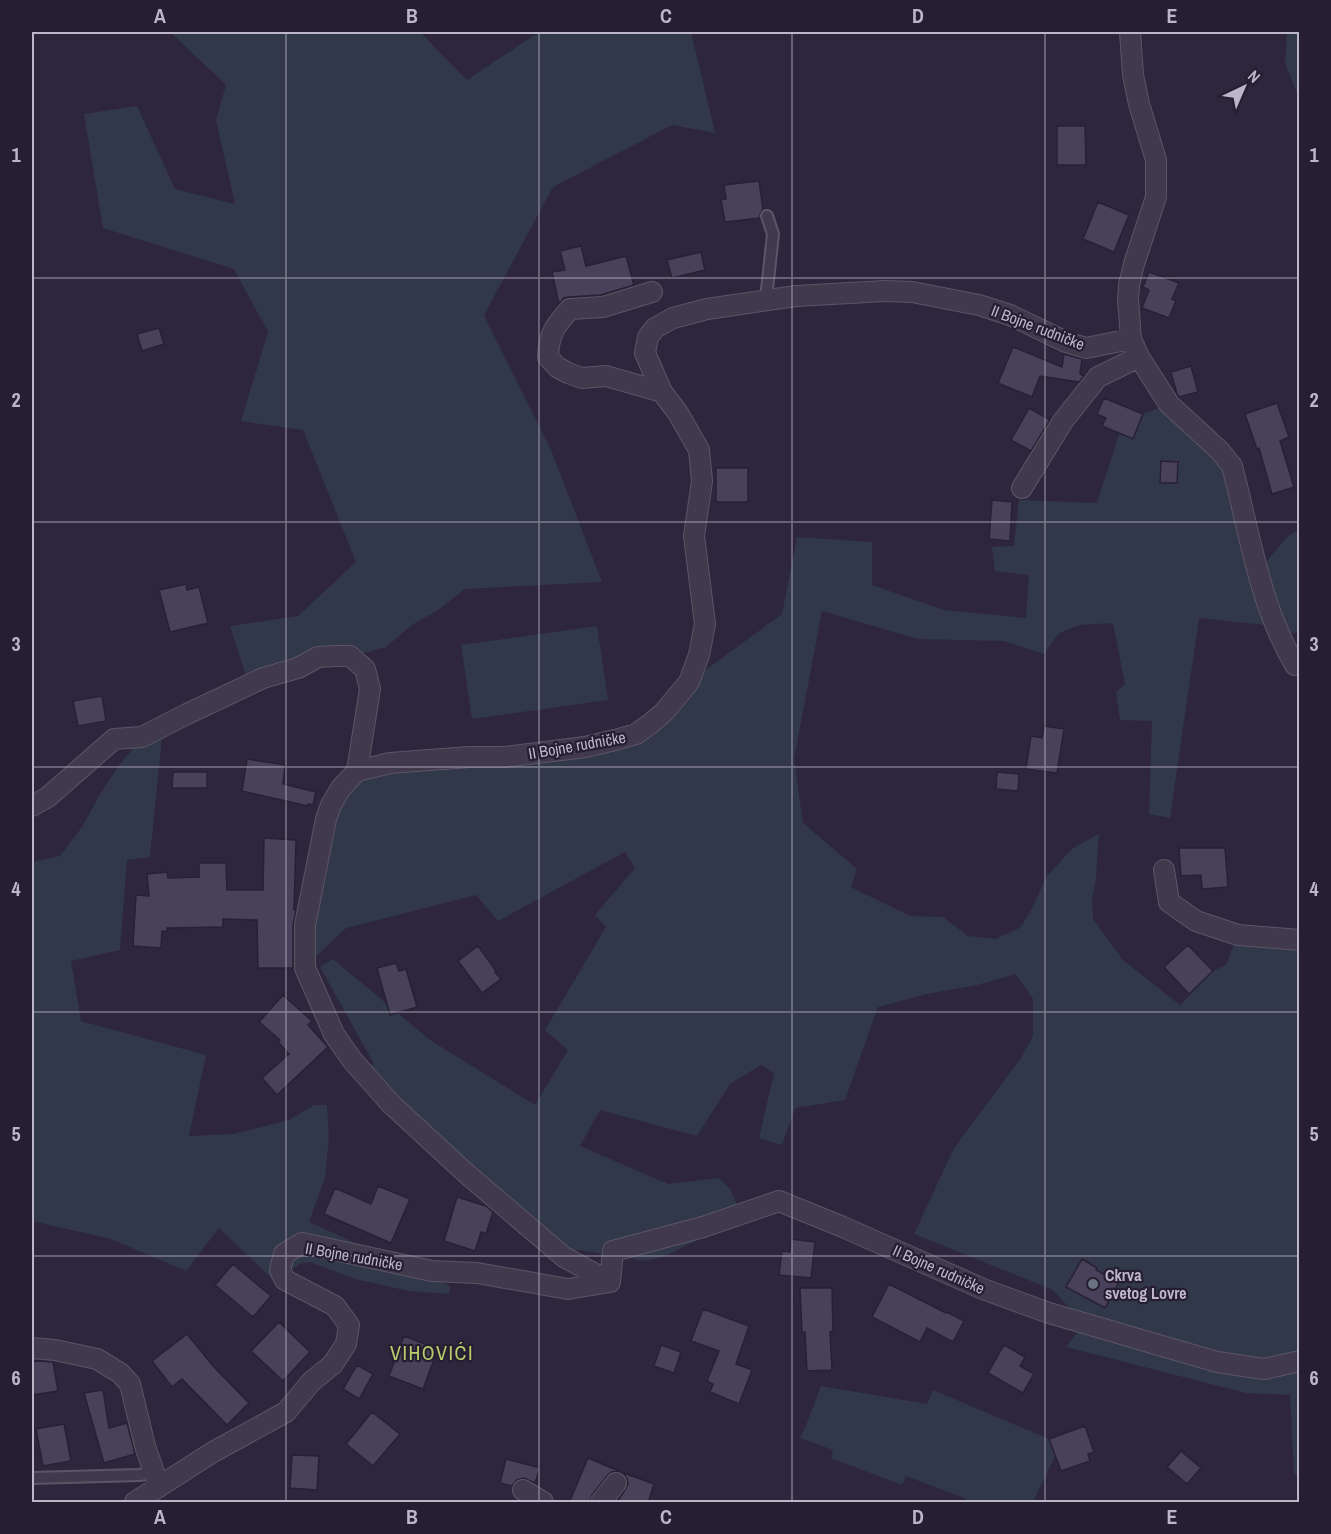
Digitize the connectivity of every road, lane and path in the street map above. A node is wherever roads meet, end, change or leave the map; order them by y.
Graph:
1 (1130, 32) edge
2 (767, 216) dead end
3 (652, 292) dead end
4 (766, 299) junction
5 (1135, 348) junction
6 (662, 392) junction
7 (1022, 488) dead end
8 (1295, 665) dead end
9 (357, 771) junction
10 (32, 806) edge
11 (1164, 870) dead end
12 (1299, 940) edge
13 (609, 1282) junction
14 (32, 1348) edge
15 (1299, 1361) edge
16 (32, 1478) edge
17 (156, 1480) junction
18 (616, 1483) dead end
19 (523, 1490) dead end
20 (135, 1503) edge
21 (543, 1503) edge
22 (601, 1503) edge

1 - 5 street
2 - 4 lane
3 - 6 street
4 - 5 street, II Bojne rudničke
4 - 6 street, II Bojne rudničke
5 - 7 street
5 - 8 street
6 - 9 street, II Bojne rudničke
9 - 10 street
9 - 13 street
11 - 12 street
13 - 15 street, II Bojne rudničke
13 - 17 street, II Bojne rudničke
14 - 17 street
16 - 17 lane
17 - 20 street, II Bojne rudničke
18 - 22 street
19 - 21 street

